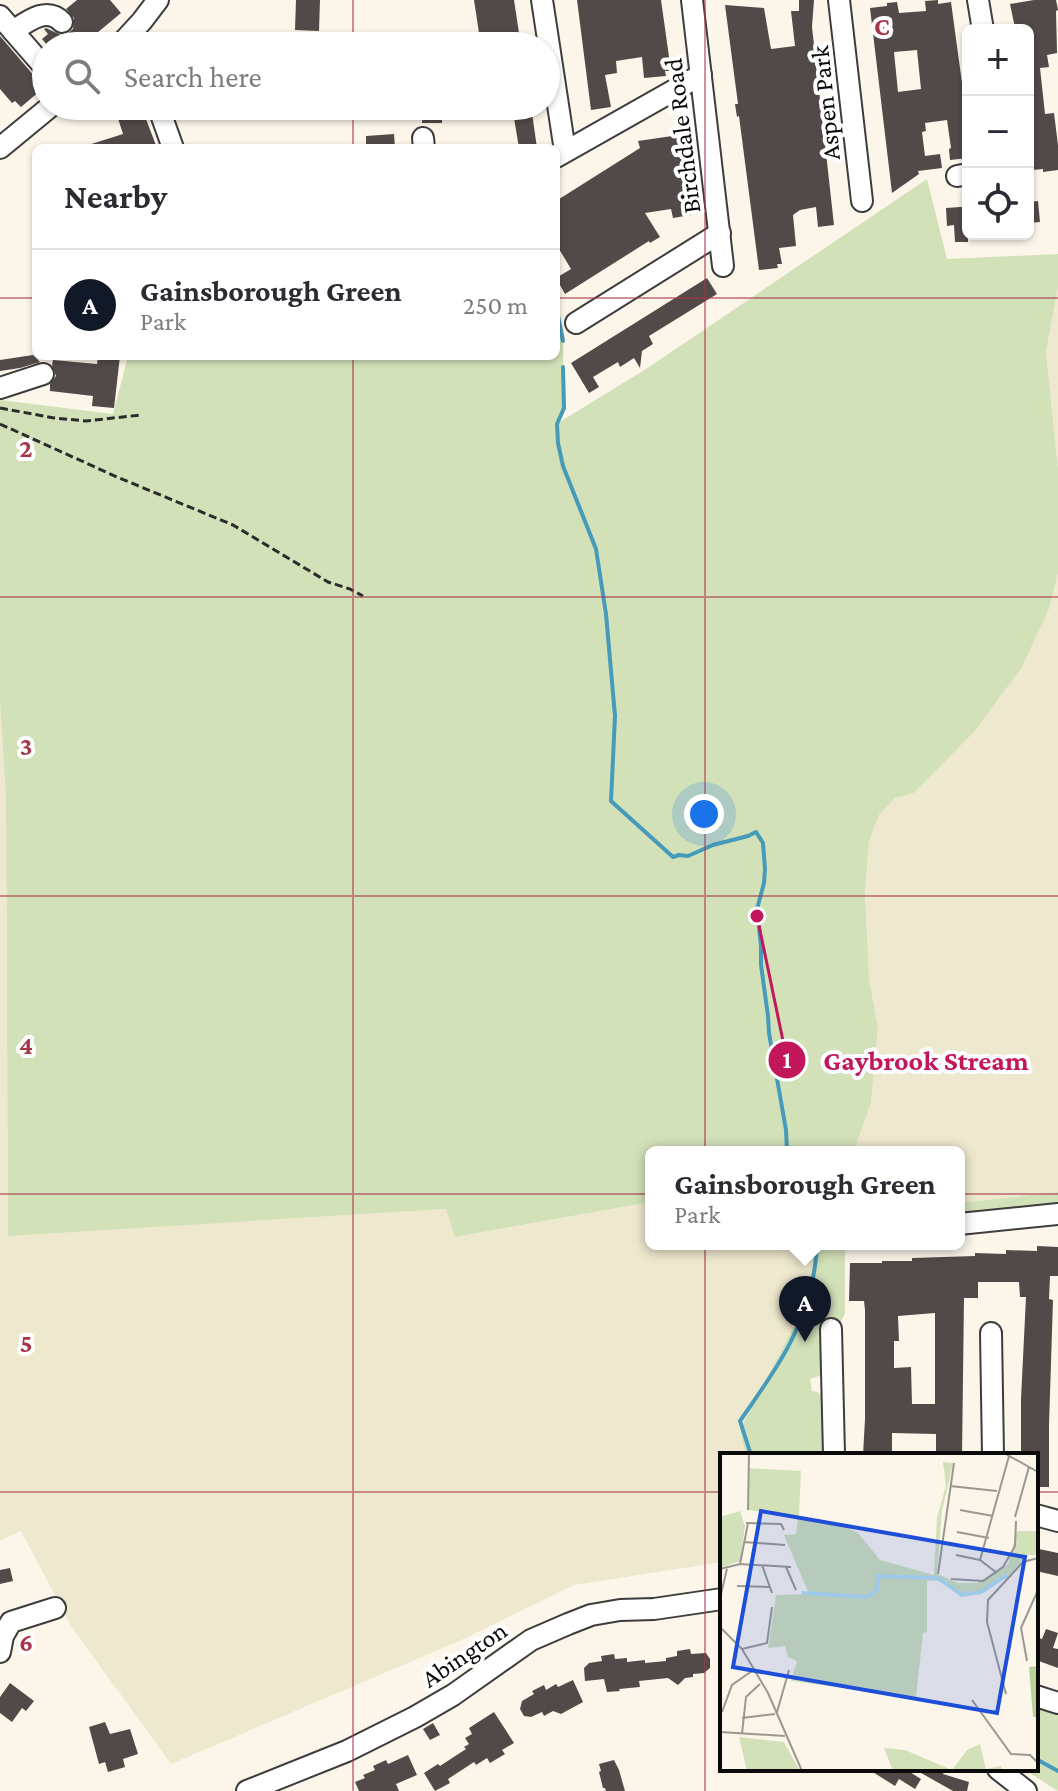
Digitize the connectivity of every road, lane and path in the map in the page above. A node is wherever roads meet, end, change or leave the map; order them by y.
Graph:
1 (158, 0) edge
2 (542, 0) edge
3 (692, 0) edge
4 (839, 0) edge
5 (978, 0) edge
6 (62, 22) dead end
7 (6, 23) edge
8 (982, 24) edge
9 (136, 32) edge
10 (546, 32) edge
11 (32, 53) edge
12 (701, 75) junction
13 (34, 120) edge
14 (163, 120) edge
15 (556, 120) edge
16 (172, 144) edge
17 (559, 144) edge
18 (0, 148) edge
19 (560, 154) edge
20 (862, 201) dead end
21 (720, 233) junction
22 (723, 266) dead end
23 (576, 323) dead end
24 (43, 374) dead end
25 (0, 388) edge
26 (0, 408) edge
27 (141, 415) dead end
28 (0, 424) edge
29 (363, 596) dead end
30 (1058, 1214) edge
31 (965, 1223) edge
32 (831, 1329) dead end
33 (991, 1333) dead end
34 (834, 1453) edge
35 (993, 1453) edge
36 (1038, 1516) edge
37 (1058, 1521) edge
38 (720, 1599) edge
39 (55, 1608) dead end
40 (0, 1652) edge
41 (1038, 1697) edge
42 (1058, 1703) edge
43 (1001, 1771) edge
44 (247, 1791) edge
45 (1026, 1791) edge

1 - 9 street
2 - 10 street
3 - 12 street, Birchdale Road
4 - 20 street, Aspen Park
5 - 8 street
6 - 7 street
7 - 11 street
12 - 19 street
12 - 21 street, Birchdale Road
13 - 18 street
14 - 16 street
15 - 17 street
21 - 22 street, Birchdale Road
21 - 23 street
24 - 25 street
26 - 27 path
28 - 29 path
30 - 31 street
32 - 34 street
33 - 35 street
36 - 37 street
38 - 44 street, Abington
39 - 40 street
41 - 42 street
43 - 45 street

